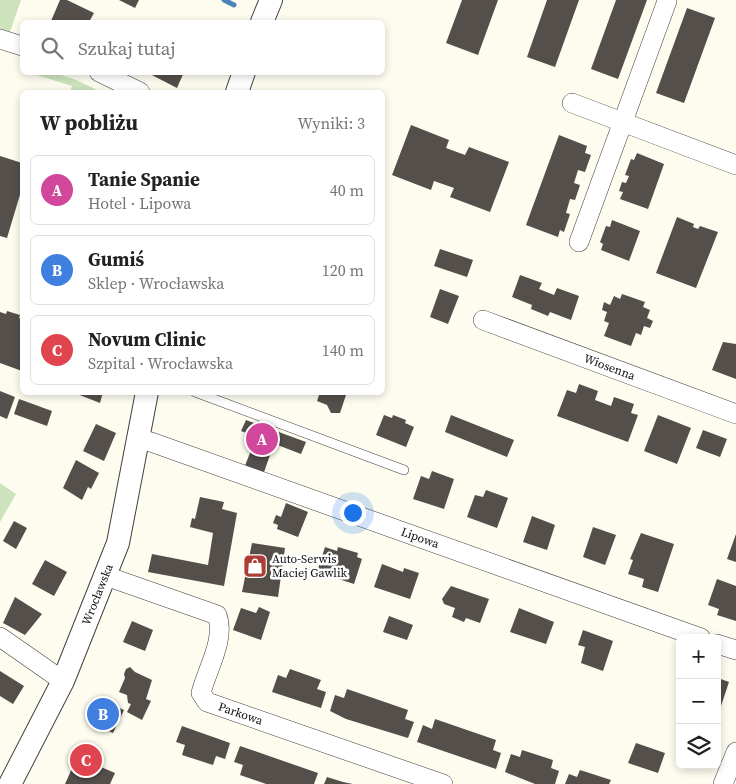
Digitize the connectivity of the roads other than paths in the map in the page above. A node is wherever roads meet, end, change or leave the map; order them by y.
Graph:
1 (271, 0) edge
2 (667, 1) edge
3 (263, 20) edge
4 (0, 38) edge
5 (20, 45) edge
6 (105, 75) edge
7 (243, 75) edge
8 (136, 90) edge
9 (237, 90) edge
10 (572, 103) dead end
11 (623, 122) junction
12 (736, 164) edge
13 (579, 242) dead end
14 (483, 320) dead end
15 (146, 395) edge
16 (203, 395) edge
17 (736, 414) edge
18 (138, 439) junction
19 (404, 470) dead end
20 (106, 576) junction
21 (690, 634) edge
22 (0, 637) edge
23 (721, 645) edge
24 (736, 650) edge
25 (63, 681) junction
26 (736, 752) edge
27 (10, 784) edge
28 (442, 784) edge
29 (723, 784) edge

1 - 3 street
2 - 11 street
4 - 5 street
6 - 8 street
7 - 9 street
10 - 11 street
11 - 12 street
11 - 13 street
14 - 17 street, Wiosenna
15 - 18 street, Wrocławska
16 - 19 lane
18 - 20 street, Wrocławska
18 - 21 street, Lipowa
20 - 25 street, Wrocławska
20 - 28 street, Parkowa
22 - 25 street
23 - 24 street
25 - 27 street, Wrocławska
26 - 29 street

